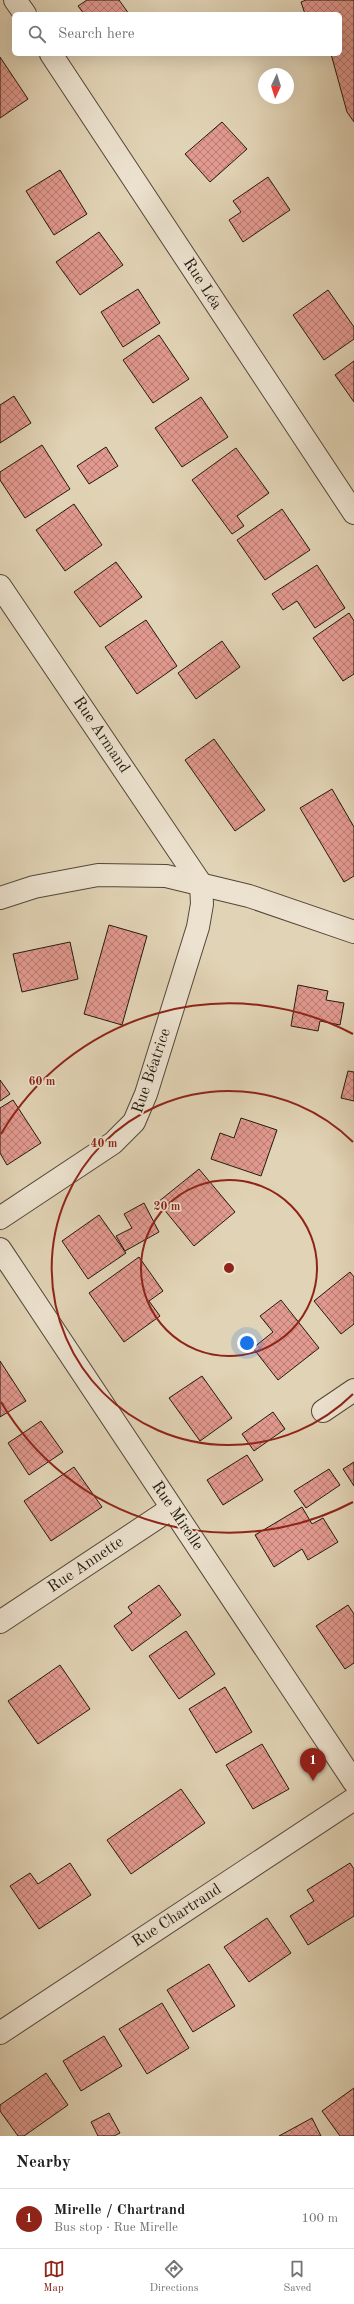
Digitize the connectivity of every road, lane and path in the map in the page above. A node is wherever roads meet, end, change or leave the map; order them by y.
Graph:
1 (15, 0) edge
2 (23, 12) edge
3 (52, 56) edge
4 (354, 513) edge
5 (0, 586) edge
6 (201, 884) junction
7 (0, 898) edge
8 (354, 932) edge
9 (0, 1218) edge
10 (0, 1249) edge
11 (354, 1390) edge
12 (323, 1411) dead end
13 (172, 1508) junction
14 (0, 1622) edge
15 (354, 1782) edge
16 (354, 1799) edge
17 (0, 2032) edge

1 - 2 street
3 - 4 street, Rue Léa
5 - 6 street, Rue Armand
6 - 7 street
6 - 8 street
6 - 9 street, Rue Béatrice
10 - 13 street, Rue Mirelle
11 - 12 street
13 - 14 street, Rue Annette
13 - 15 street, Rue Mirelle
16 - 17 street, Rue Chartrand

